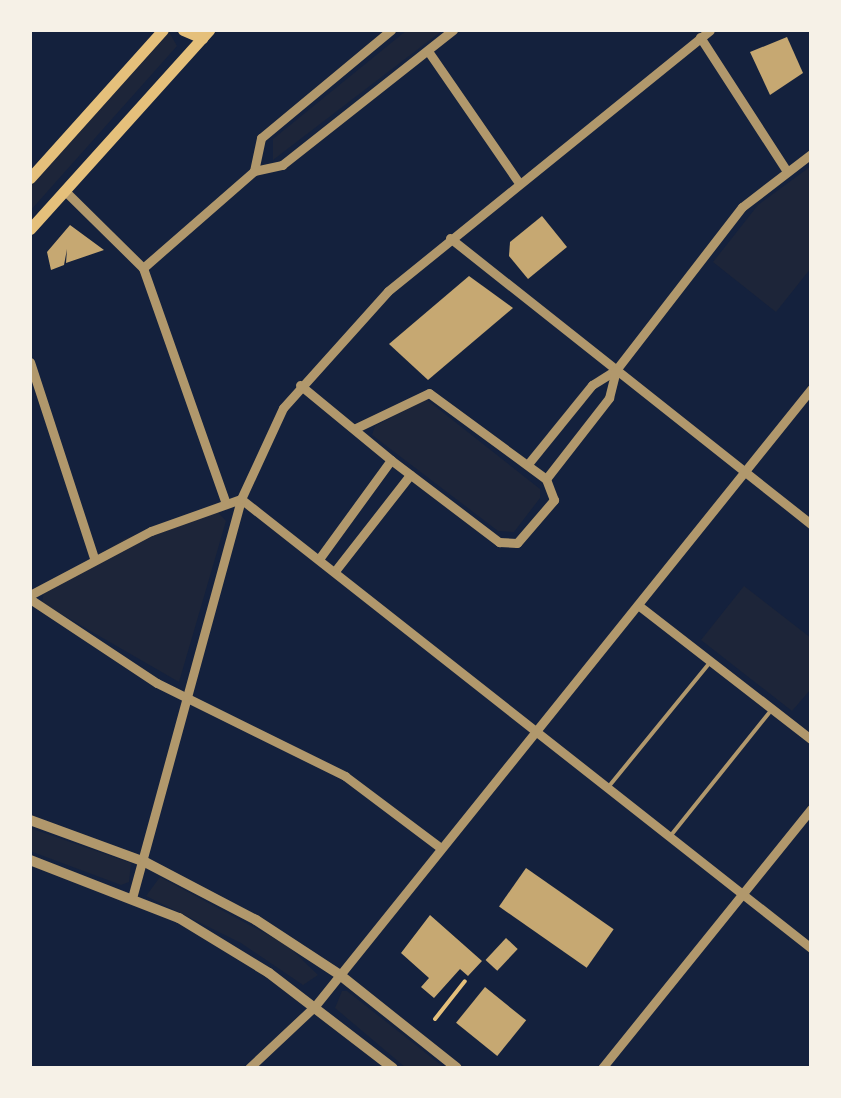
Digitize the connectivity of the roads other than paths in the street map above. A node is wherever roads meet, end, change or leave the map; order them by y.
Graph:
1 (162, 30) edge
2 (183, 30) edge
3 (391, 30) edge
4 (453, 30) edge
5 (710, 30) edge
6 (205, 34) edge
7 (700, 37) junction
8 (428, 50) junction
9 (811, 154) edge
10 (786, 170) junction
11 (254, 171) junction
12 (30, 178) edge
13 (520, 183) junction
14 (65, 190) junction
15 (30, 229) edge
16 (450, 238) junction
17 (144, 268) junction
18 (30, 362) edge
19 (616, 370) junction
20 (300, 385) junction
21 (811, 389) edge
22 (354, 429) junction
23 (392, 460) junction
24 (528, 464) junction
25 (744, 473) junction
26 (410, 475) junction
27 (546, 479) junction
28 (240, 499) junction
29 (225, 501) junction
30 (811, 524) edge
31 (94, 558) junction
32 (318, 559) junction
33 (335, 571) junction
34 (30, 597) edge
35 (638, 605) junction
36 (711, 661) junction
37 (189, 699) junction
38 (772, 708) junction
39 (536, 728) junction
40 (811, 739) edge
41 (609, 786) junction
42 (811, 808) edge
43 (30, 820) edge
44 (670, 835) junction
45 (441, 848) junction
46 (30, 860) edge
47 (145, 862) junction
48 (741, 895) junction
49 (132, 898) junction
50 (811, 948) edge
51 (340, 976) junction
52 (316, 1006) junction
53 (248, 1068) edge
54 (392, 1068) edge
55 (457, 1068) edge
56 (602, 1068) edge

1 - 12 main road
2 - 6 main road
3 - 11 street
4 - 8 street
5 - 7 street
6 - 14 main road
7 - 10 street
7 - 13 street
8 - 11 street
8 - 13 street
9 - 10 street
10 - 19 street
11 - 17 street
13 - 16 street
14 - 15 main road
14 - 17 street
16 - 19 street
16 - 20 street
17 - 29 street
18 - 31 street
19 - 24 street
19 - 25 street
19 - 27 street
20 - 22 street
20 - 28 street
21 - 25 street
22 - 23 street
22 - 24 street
23 - 26 street
23 - 32 street
24 - 27 street
25 - 30 street
25 - 35 street
26 - 27 street
26 - 33 street
28 - 29 street
28 - 32 street
28 - 37 street
29 - 31 street
31 - 34 street
32 - 33 street
33 - 39 street
34 - 37 street
35 - 36 street
35 - 39 street
36 - 38 street
36 - 41 lane
37 - 45 street
37 - 47 street
38 - 40 street
38 - 44 lane
39 - 41 street
39 - 45 street
41 - 44 street
42 - 48 street
43 - 47 street
44 - 48 street
45 - 51 street
46 - 49 street
47 - 49 street
47 - 51 street
48 - 50 street
48 - 56 street
49 - 52 street
51 - 52 street
51 - 55 street
52 - 53 street
52 - 54 street

